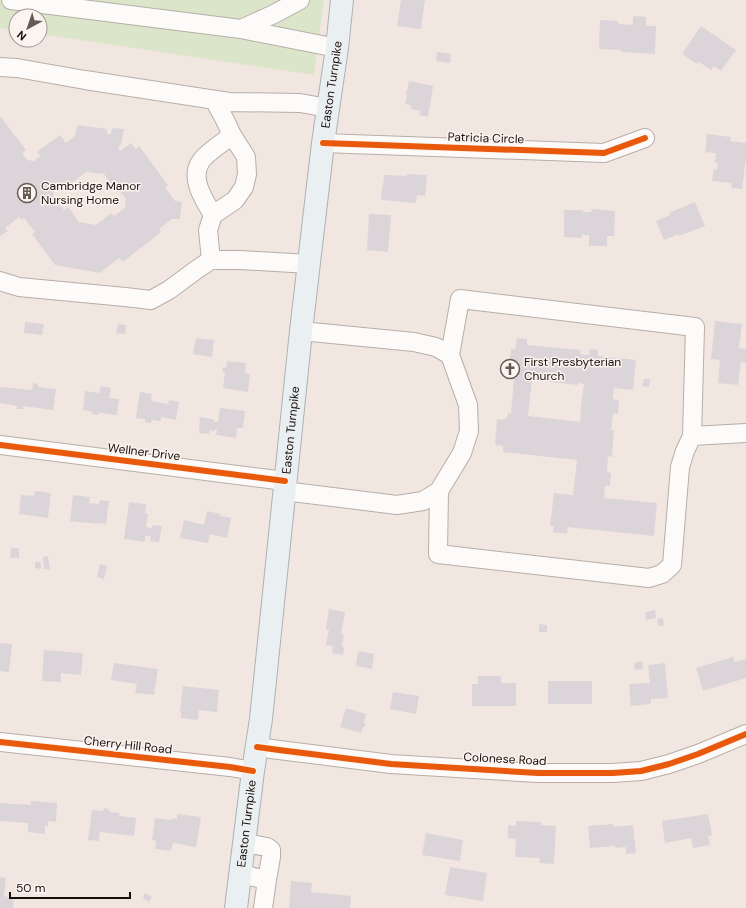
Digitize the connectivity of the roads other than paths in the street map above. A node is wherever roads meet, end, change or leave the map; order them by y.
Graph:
1 (11, 0) edge
2 (300, 0) edge
3 (342, 0) edge
4 (242, 29) junction
5 (337, 48) junction
6 (0, 67) edge
7 (214, 100) junction
8 (328, 108) junction
9 (232, 135) junction
10 (645, 138) dead end
11 (323, 144) junction
12 (213, 215) junction
13 (212, 260) junction
14 (309, 264) junction
15 (0, 281) edge
16 (301, 331) junction
17 (450, 356) junction
18 (746, 433) edge
19 (692, 436) junction
20 (0, 445) edge
21 (285, 486) junction
22 (439, 491) junction
23 (746, 734) edge
24 (0, 742) edge
25 (257, 747) junction
26 (253, 771) junction
27 (244, 843) junction
28 (240, 874) junction
29 (267, 880) junction
30 (236, 908) edge
31 (263, 908) edge

1 - 4 street
2 - 4 street
3 - 5 main road, Easton Turnpike
4 - 5 street
5 - 8 main road, Easton Turnpike
6 - 7 street
7 - 8 street
7 - 9 street
8 - 11 main road, Easton Turnpike
9 - 12 street
9 - 12 street
10 - 11 street, Patricia Circle
11 - 14 main road, Easton Turnpike
12 - 13 street
13 - 14 street
13 - 15 street
14 - 16 main road, Easton Turnpike
16 - 17 street
16 - 21 main road, Easton Turnpike
17 - 19 street
17 - 22 street
18 - 19 street
19 - 22 street
20 - 21 street, Wellner Drive
21 - 22 street, Wellner Drive
21 - 25 main road, Easton Turnpike
23 - 25 street, Colonese Road
24 - 26 street, Cherry Hill Road
25 - 26 main road, Easton Turnpike
26 - 27 main road, Easton Turnpike
27 - 28 main road, Easton Turnpike
27 - 29 street
28 - 29 street
28 - 30 main road, Easton Turnpike
29 - 31 street

